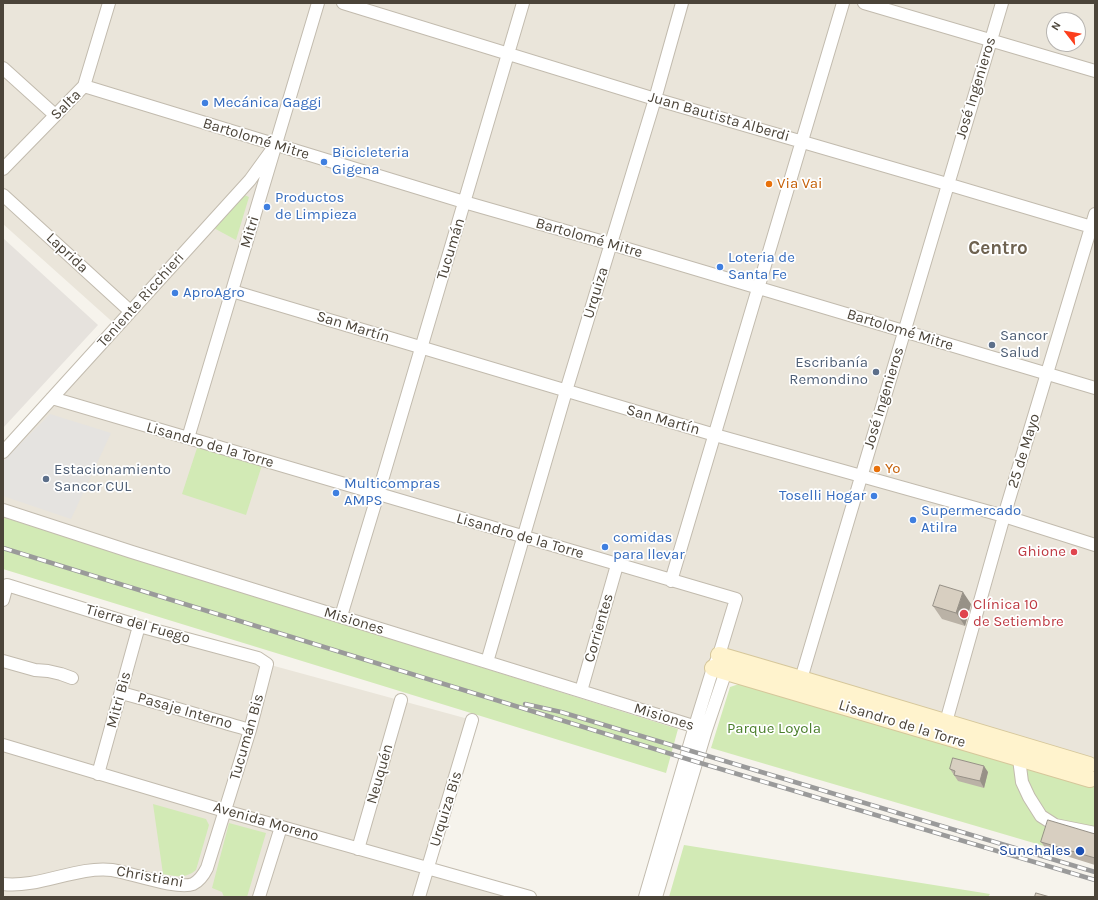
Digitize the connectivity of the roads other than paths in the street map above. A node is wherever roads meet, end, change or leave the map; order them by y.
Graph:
1 (109, 3) edge
2 (318, 3) edge
3 (343, 3) edge
4 (523, 3) edge
5 (682, 3) edge
6 (843, 3) edge
7 (864, 3) edge
8 (1002, 3) edge
9 (990, 41) junction
10 (508, 54) junction
11 (3, 68) edge
12 (1095, 71) edge
13 (84, 86) junction
14 (655, 99) junction
15 (55, 115) junction
16 (802, 142) junction
17 (276, 145) junction
18 (3, 169) edge
19 (947, 184) junction
20 (3, 195) edge
21 (464, 202) junction
22 (1095, 214) edge
23 (1093, 228) edge
24 (611, 244) junction
25 (758, 288) junction
26 (232, 291) junction
27 (130, 312) junction
28 (904, 331) junction
29 (421, 348) junction
30 (1047, 373) junction
31 (1095, 388) edge
32 (566, 391) junction
33 (52, 398) junction
34 (715, 435) junction
35 (188, 438) junction
36 (3, 452) edge
37 (861, 475) junction
38 (378, 494) junction
39 (3, 510) edge
40 (1004, 516) junction
41 (524, 537) junction
42 (1095, 545) edge
43 (617, 565) junction
44 (671, 581) junction
45 (3, 600) edge
46 (341, 616) junction
47 (139, 626) junction
48 (3, 661) edge
49 (487, 662) junction
50 (267, 664) joint
51 (722, 664) junction
52 (72, 678) dead end
53 (801, 678) junction
54 (581, 691) junction
55 (121, 693) junction
56 (402, 700) dead end
57 (472, 720) dead end
58 (694, 726) junction
59 (944, 729) junction
60 (250, 730) junction
61 (706, 730) junction
62 (3, 745) edge
63 (1019, 759) junction
64 (1092, 772) edge
65 (98, 774) junction
66 (225, 811) junction
67 (281, 827) junction
68 (1095, 833) edge
69 (358, 849) junction
70 (428, 868) junction
71 (3, 884) edge
72 (259, 897) edge
73 (419, 897) edge
74 (530, 897) edge
75 (645, 897) edge
76 (656, 897) edge

1 - 13 street, Salta
2 - 17 street, Mitri
3 - 10 street, Juan Bautista Alberdi
4 - 10 street, Tucumán
5 - 14 street, Urquiza
6 - 16 street
7 - 9 street
8 - 9 street, José Ingenieros
9 - 12 street
9 - 19 street, José Ingenieros
10 - 14 street, Juan Bautista Alberdi
10 - 21 street, Tucumán
11 - 15 street
13 - 15 street, Salta
13 - 17 street, Bartolomé Mitre
14 - 16 street, Juan Bautista Alberdi
14 - 24 street, Urquiza
15 - 18 street, Salta
16 - 19 street, Juan Bautista Alberdi
16 - 25 street
17 - 21 street, Bartolomé Mitre
17 - 26 street, Mitri
17 - 27 street, Teniente Ricchieri
19 - 23 street, Juan Bautista Alberdi
19 - 28 street, José Ingenieros
20 - 27 street, Laprida
21 - 24 street, Bartolomé Mitre
21 - 29 street, Tucumán
22 - 23 street, 25 de Mayo
23 - 30 street, 25 de Mayo
24 - 25 street, Bartolomé Mitre
24 - 32 street, Urquiza
25 - 28 street, Bartolomé Mitre
25 - 34 street
26 - 29 street, San Martín
26 - 35 street, Mitri
27 - 33 street, Teniente Ricchieri
28 - 30 street, Bartolomé Mitre
28 - 37 street, José Ingenieros
29 - 32 street, San Martín
29 - 38 street, Tucumán
30 - 31 street, Bartolomé Mitre
30 - 40 street, 25 de Mayo
32 - 34 street, San Martín
32 - 41 street, Urquiza
33 - 35 street, Lisandro de la Torre
33 - 36 street, Teniente Ricchieri
34 - 37 street, San Martín
34 - 44 street
35 - 38 street, Lisandro de la Torre
37 - 40 street, San Martín
37 - 53 street, José Ingenieros
38 - 41 street, Lisandro de la Torre
38 - 46 street
39 - 46 street, Misiones
40 - 42 street, San Martín
40 - 59 street, 25 de Mayo
41 - 43 street, Lisandro de la Torre
41 - 49 street
43 - 44 street, Lisandro de la Torre
43 - 54 street, Corrientes
44 - 51 street, Lisandro de la Torre
45 - 47 street, Tierra del Fuego
46 - 49 street, Misiones
47 - 50 street, Tierra del Fuego
47 - 55 street, Mitri Bis
48 - 52 street
49 - 54 street, Misiones
50 - 60 street, Tucumán Bis
51 - 53 street, Lisandro de la Torre
51 - 58 street
51 - 59 street, Lisandro de la Torre
51 - 61 street
53 - 59 street, Lisandro de la Torre
54 - 58 street, Misiones
55 - 60 street, Pasaje Interno
55 - 65 street, Mitri Bis
56 - 69 street, Neuquén
57 - 70 street, Urquiza Bis
58 - 61 street, Misiones
58 - 75 street
59 - 63 street, Lisandro de la Torre
59 - 64 street, Lisandro de la Torre
60 - 66 street, Tucumán Bis
61 - 76 street
62 - 65 street, Avenida Moreno
63 - 64 street, Lisandro de la Torre
63 - 68 street
65 - 66 street, Avenida Moreno
66 - 67 street, Avenida Moreno
66 - 71 street, Christiani
67 - 69 street, Avenida Moreno
67 - 72 street
69 - 70 street, Avenida Moreno
70 - 73 street, Urquiza Bis
70 - 74 street, Avenida Moreno

